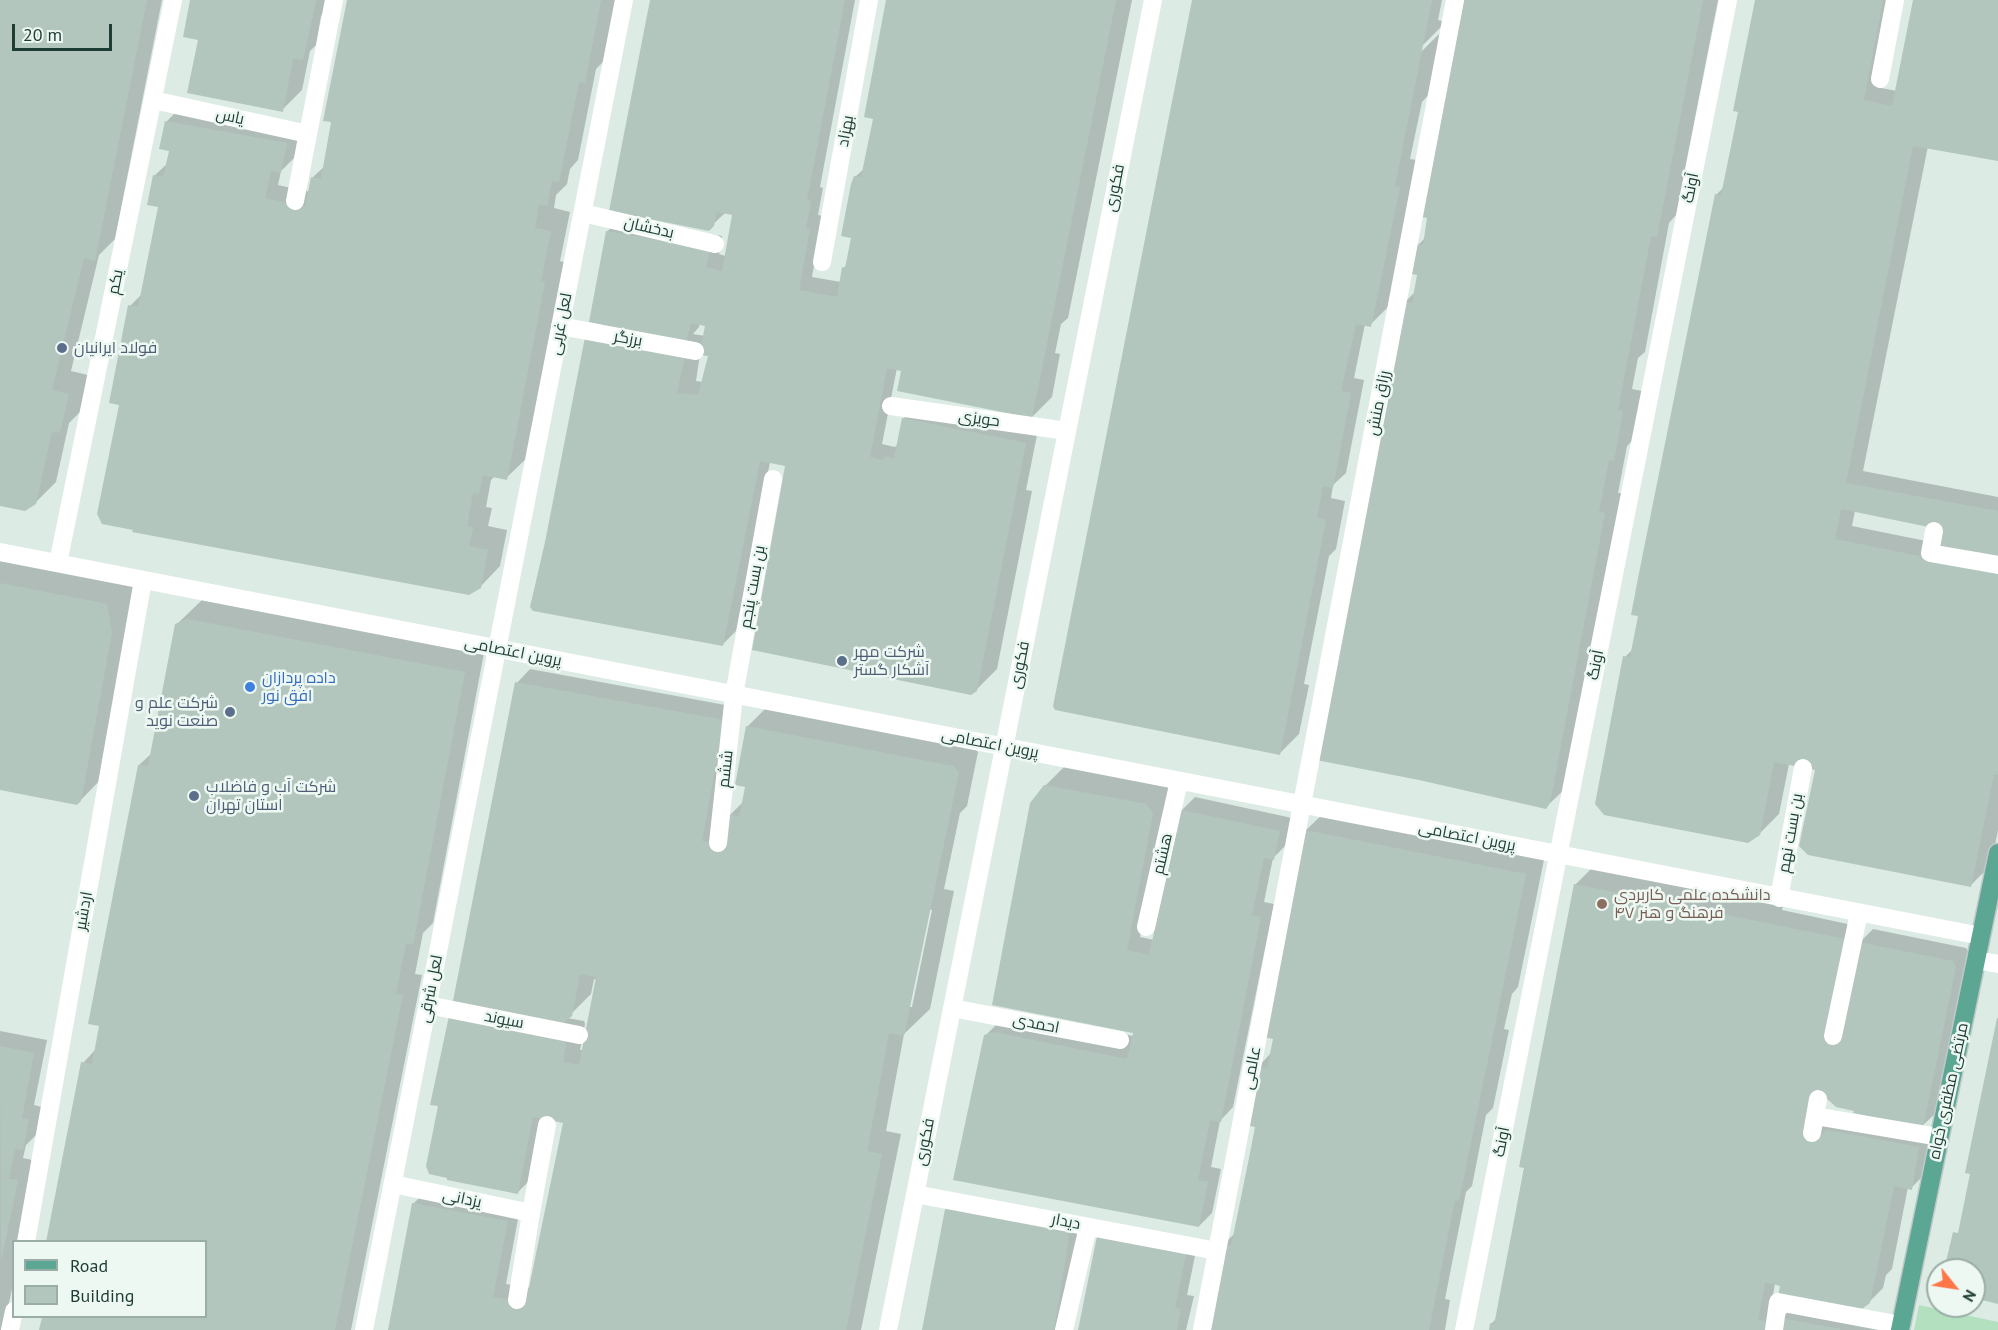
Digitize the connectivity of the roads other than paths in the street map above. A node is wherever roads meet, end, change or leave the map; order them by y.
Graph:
1 (173, 0) edge
2 (334, 0) edge
3 (624, 0) edge
4 (869, 0) edge
5 (1153, 0) edge
6 (1455, 0) edge
7 (1728, 0) edge
8 (1895, 0) edge
9 (1880, 79) dead end
10 (153, 100) junction
11 (308, 134) junction
12 (295, 201) dead end
13 (583, 213) junction
14 (715, 244) dead end
15 (822, 262) dead end
16 (561, 326) junction
17 (695, 351) dead end
18 (891, 406) dead end
19 (1067, 431) junction
20 (773, 478) dead end
21 (1934, 531) dead end
22 (0, 552) edge
23 (58, 563) junction
24 (1998, 565) edge
25 (142, 580) junction
26 (497, 649) junction
27 (734, 695) junction
28 (1004, 747) junction
29 (1803, 768) dead end
30 (1179, 781) junction
31 (1302, 805) junction
32 (718, 843) dead end
33 (1998, 853) edge
34 (1559, 855) junction
35 (1779, 898) junction
36 (1859, 913) junction
37 (1146, 927) dead end
38 (1981, 936) junction
39 (1976, 960) junction
40 (1998, 964) edge
41 (428, 1005) junction
42 (952, 1008) junction
43 (579, 1035) dead end
44 (1833, 1036) dead end
45 (1120, 1040) dead end
46 (1815, 1116) dead end
47 (547, 1125) dead end
48 (1939, 1137) junction
49 (393, 1184) junction
50 (915, 1194) junction
51 (531, 1213) junction
52 (1089, 1227) junction
53 (26, 1240) edge
54 (1217, 1251) junction
55 (518, 1300) dead end
56 (1900, 1327) edge
57 (364, 1330) edge
58 (888, 1330) edge
59 (1064, 1330) edge
60 (1202, 1330) edge
61 (1464, 1330) edge
62 (1774, 1330) edge

1 - 10 street, یکم
2 - 11 street
3 - 13 street, لعل غربی
4 - 15 street, بهزاد
5 - 19 street, فکوری
6 - 31 street, رزاق منش
7 - 34 street, آونگ
8 - 9 street
10 - 11 street, یاس
10 - 23 street, یکم
11 - 12 street
13 - 14 street, بدخشان
13 - 16 street, لعل غربی
16 - 17 street, برزگر
16 - 26 street, لعل غربی
18 - 19 street, حویزی
19 - 28 street, فکوری
20 - 27 street, بن بست پنجم
21 - 24 street
22 - 23 street, پروین اعتصامی
23 - 25 street, پروین اعتصامی
25 - 26 street, پروین اعتصامی
25 - 53 street, اردشیر
26 - 27 street, پروین اعتصامی
26 - 41 street, لعل شرقی
27 - 28 street, پروین اعتصامی
27 - 32 street, ششم
28 - 30 street, پروین اعتصامی
28 - 42 street, فکوری
29 - 35 street, بن بست نهم
30 - 31 street, پروین اعتصامی
30 - 37 street, هشتم
31 - 34 street, پروین اعتصامی
31 - 54 street, عالمی
33 - 38 main road, مرتضی مظفری خواه
34 - 35 street, پروین اعتصامی
34 - 61 street, آونگ
35 - 36 street, پروین اعتصامی
36 - 38 street, پروین اعتصامی
36 - 44 street
38 - 39 main road, مرتضی مظفری خواه
39 - 40 street
39 - 48 main road, مرتضی مظفری خواه
41 - 43 street, سیوند
41 - 49 street, لعل شرقی
42 - 45 street, احمدی
42 - 50 street, فکوری
46 - 48 street
47 - 51 street
48 - 56 main road, مرتضی مظفری خواه
49 - 51 street, یزدانی
49 - 57 street, لعل شرقی
50 - 52 street, دیدار
50 - 58 street, فکوری
51 - 55 street
52 - 54 street, دیدار
52 - 59 street
54 - 60 street, عالمی
56 - 62 street

